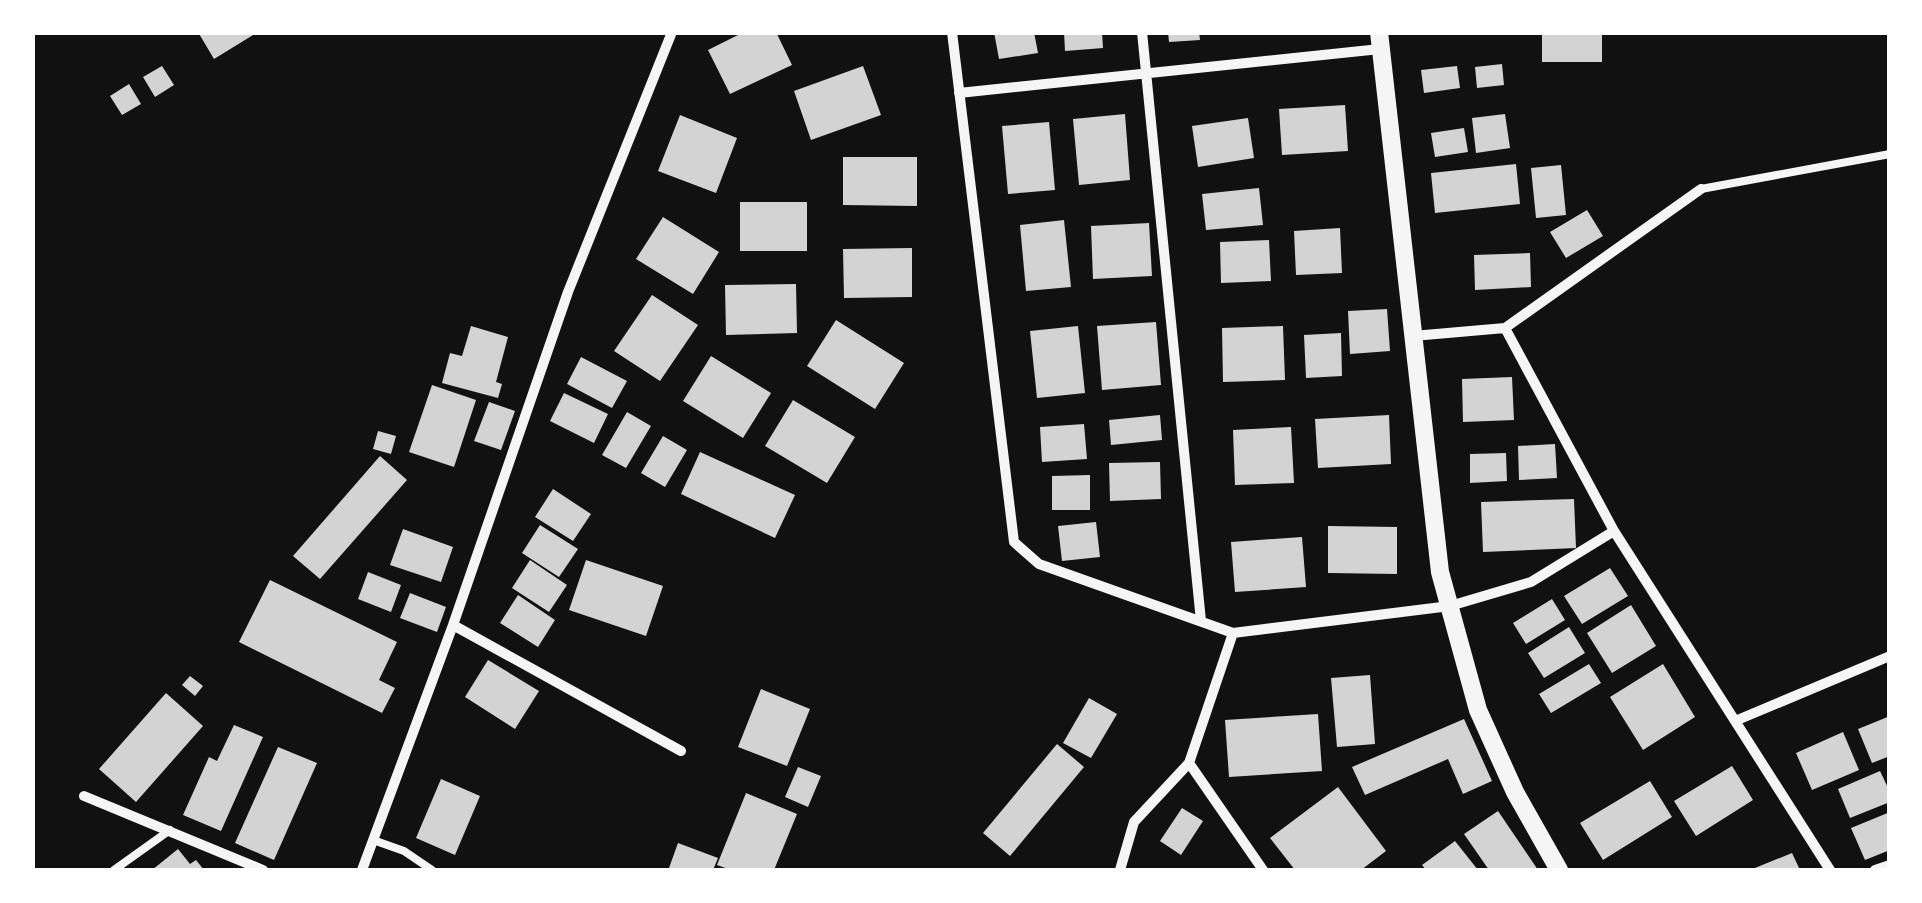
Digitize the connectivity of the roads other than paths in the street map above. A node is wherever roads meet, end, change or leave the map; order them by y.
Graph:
1 (672, 32) edge
2 (952, 32) edge
3 (1142, 32) edge
4 (1380, 41) edge
5 (1146, 74) junction
6 (959, 93) junction
7 (1890, 154) edge
8 (1702, 189) joint
9 (1505, 328) junction
10 (1413, 336) junction
11 (1614, 530) junction
12 (1450, 606) junction
13 (1202, 621) junction
14 (453, 625) junction
15 (1234, 633) junction
16 (1890, 656) edge
17 (1736, 721) junction
18 (681, 751) dead end
19 (1189, 763) junction
20 (84, 796) dead end
21 (170, 830) junction
22 (372, 840) junction
23 (1890, 864) edge
24 (114, 870) edge
25 (264, 870) edge
26 (362, 870) edge
27 (432, 870) edge
28 (1120, 870) edge
29 (1262, 870) edge
30 (1559, 870) edge
31 (1830, 870) edge
32 (1875, 870) edge

1 - 14 street
2 - 6 street
3 - 5 street
4 - 5 street
4 - 10 street
5 - 6 street
5 - 13 street
6 - 13 street
7 - 8 lane
8 - 9 street
9 - 10 street
9 - 11 street
10 - 12 street
11 - 12 street
11 - 17 street
12 - 15 street
12 - 30 street
13 - 15 street
14 - 18 street
14 - 22 street
15 - 19 street
16 - 17 street
17 - 31 street
19 - 28 street
19 - 29 street
20 - 21 street
21 - 24 lane
21 - 25 street
22 - 26 street
22 - 27 lane
23 - 32 street

